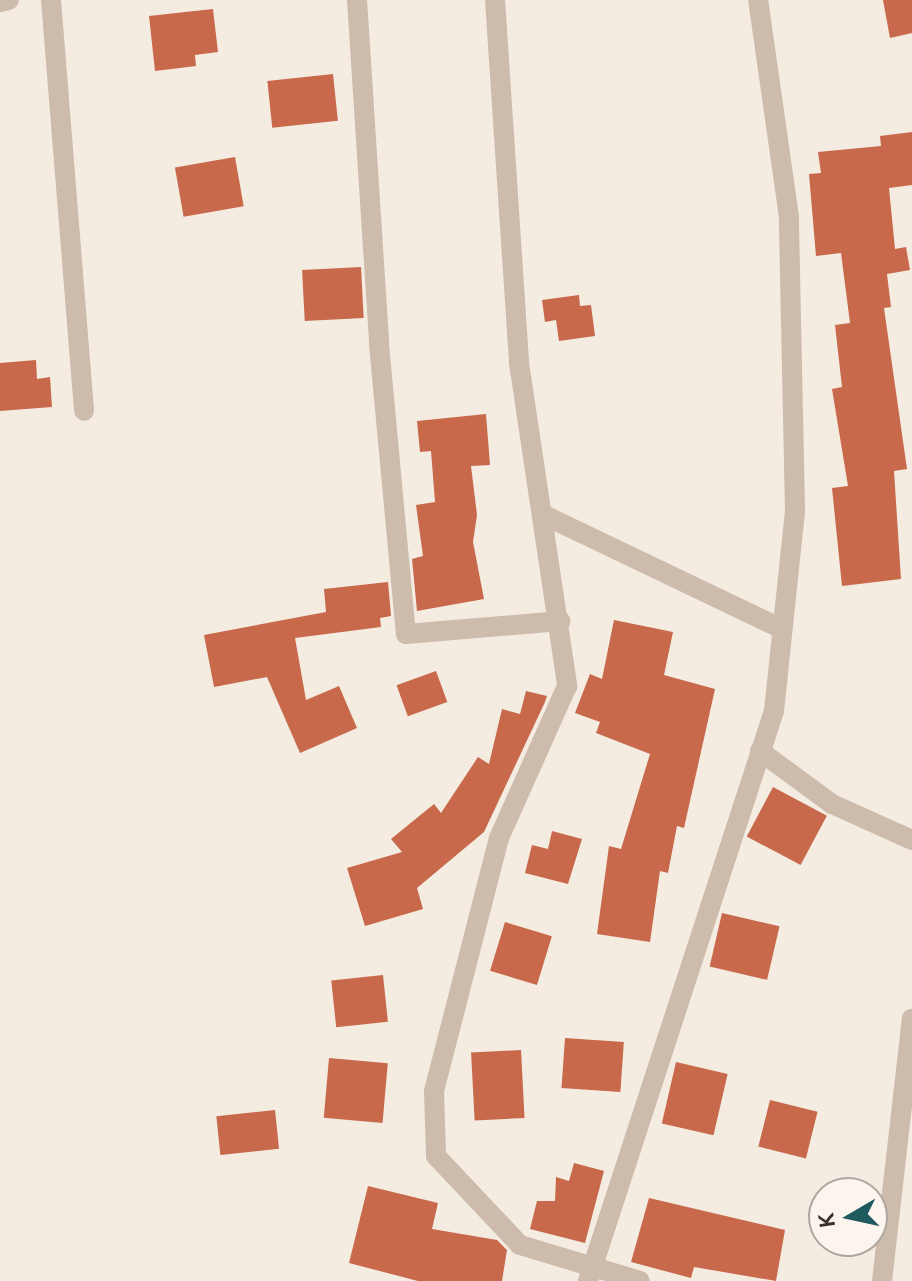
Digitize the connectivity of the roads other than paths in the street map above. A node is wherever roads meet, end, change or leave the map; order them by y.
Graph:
1 (9, 0) edge
2 (51, 0) edge
3 (357, 0) edge
4 (495, 0) edge
5 (758, 0) edge
6 (0, 2) edge
7 (84, 411) dead end
8 (544, 515) junction
9 (560, 621) junction
10 (782, 629) junction
11 (760, 751) junction
12 (912, 840) edge
13 (912, 1019) edge
14 (592, 1274) edge
15 (640, 1281) edge
16 (882, 1281) edge

1 - 6 street
2 - 7 street
3 - 9 street
4 - 8 street
5 - 10 street
8 - 9 street
8 - 10 street
9 - 14 street
10 - 11 street
11 - 12 street
11 - 14 street
13 - 16 street
14 - 15 street

